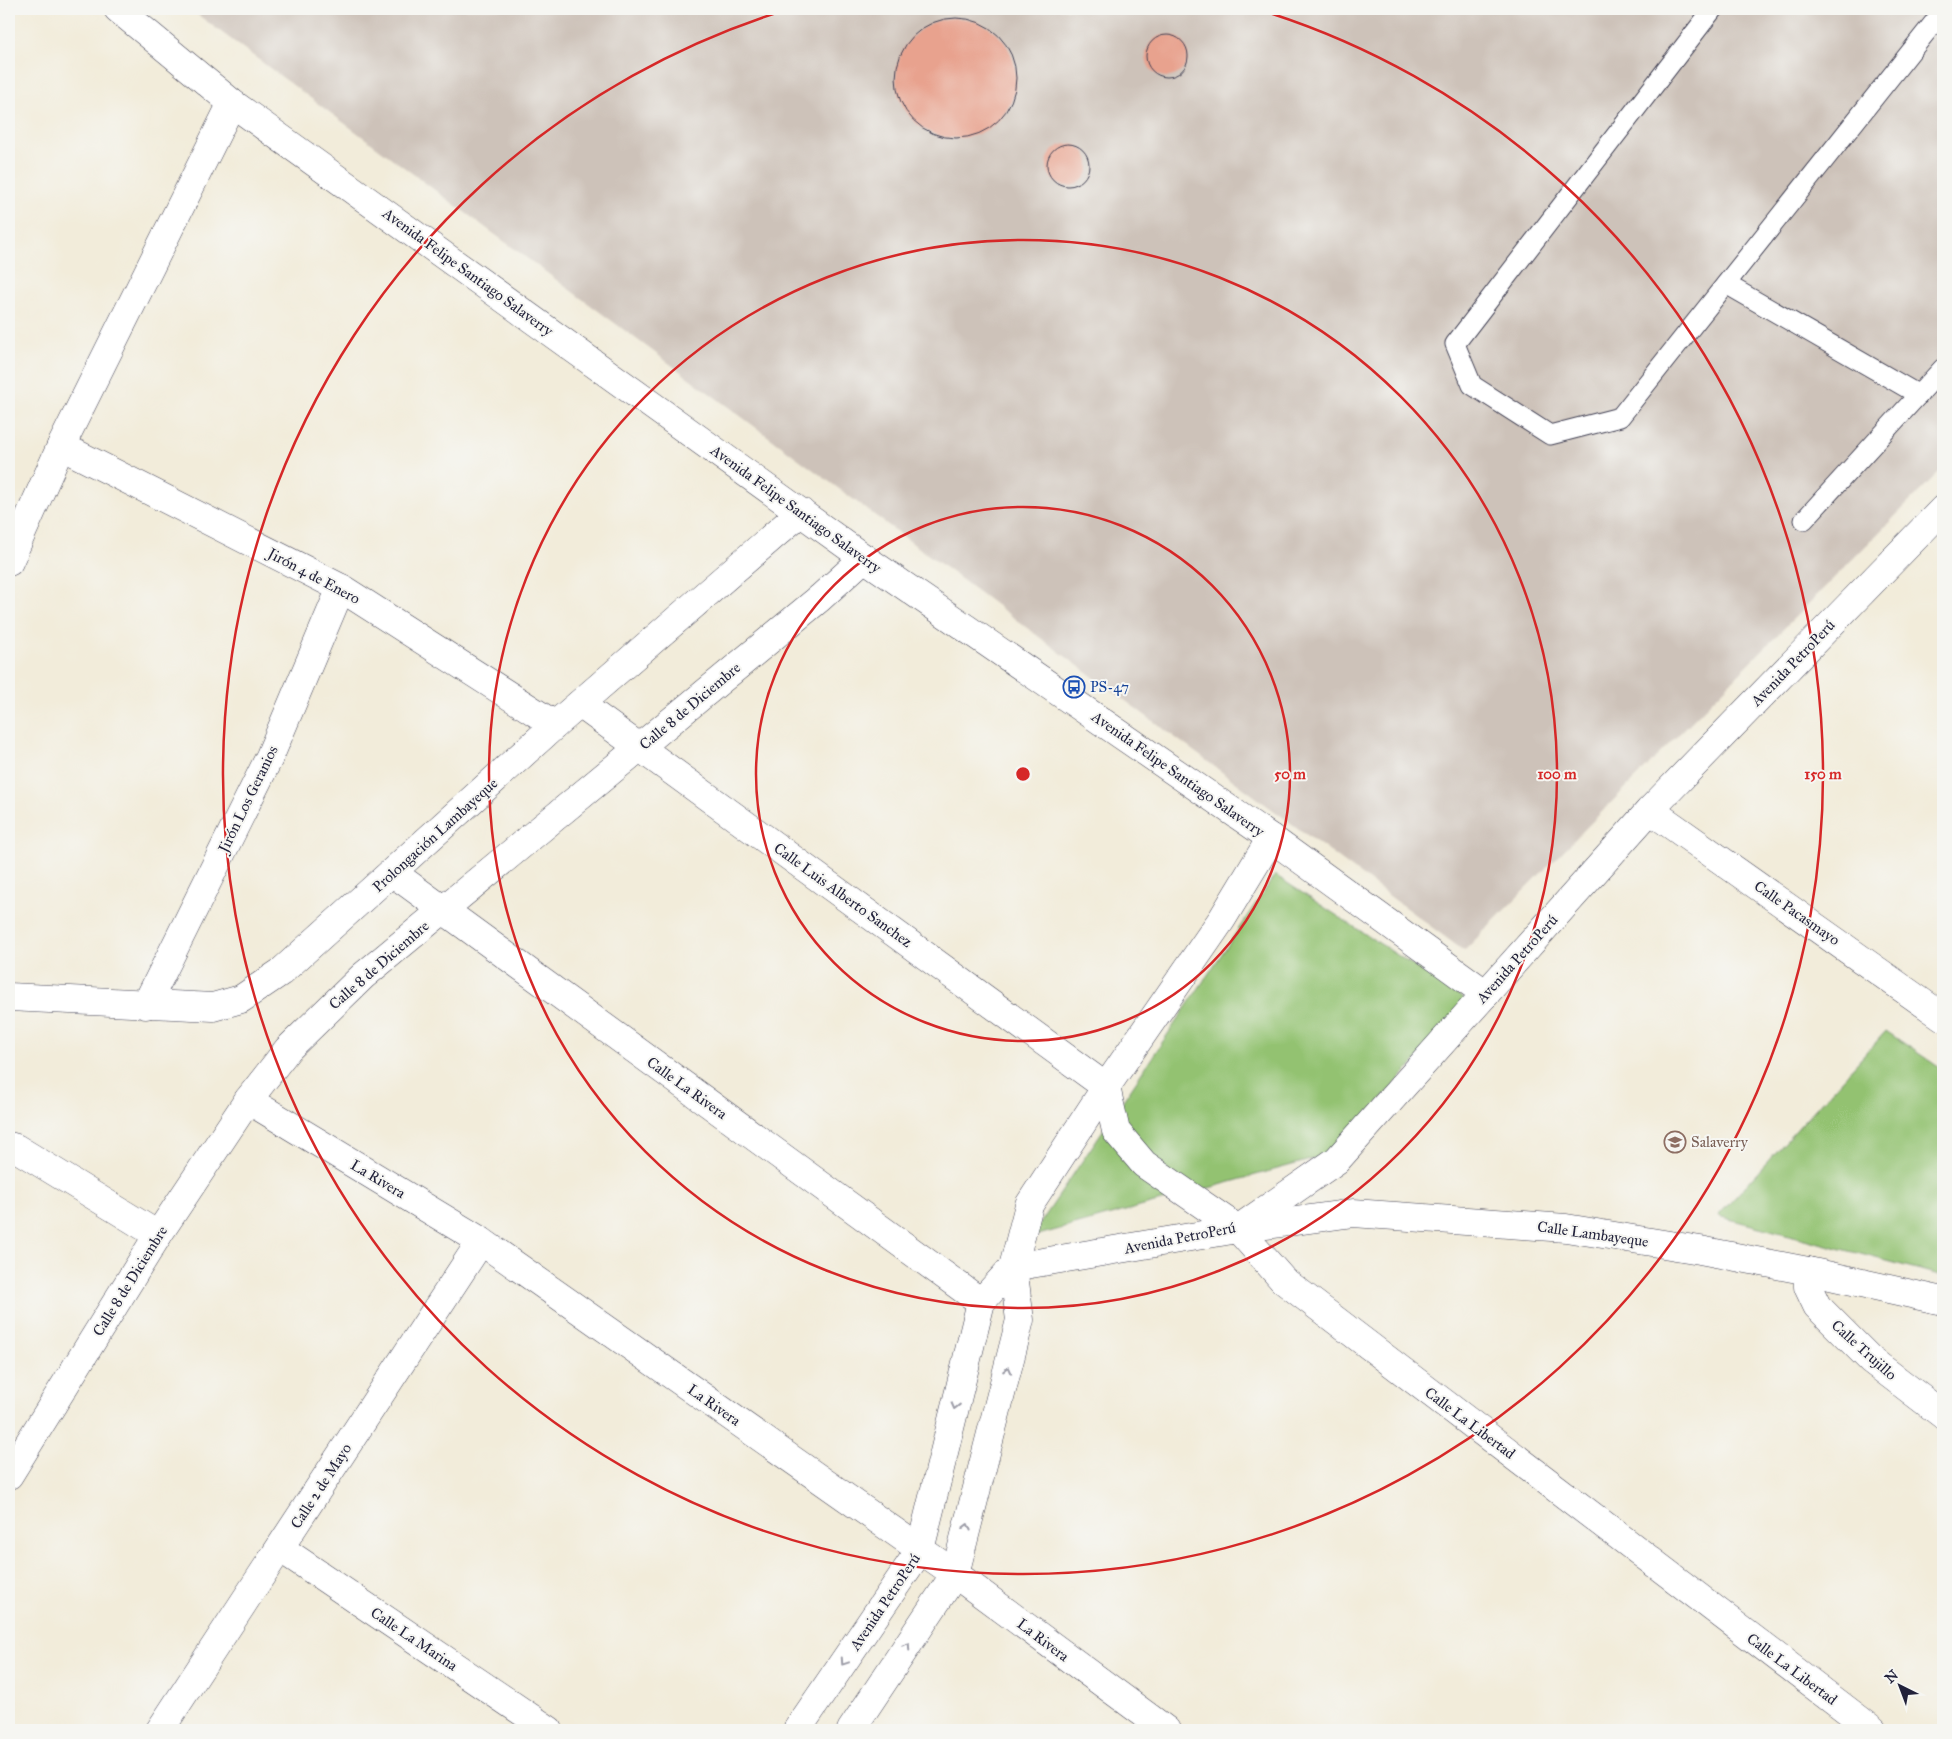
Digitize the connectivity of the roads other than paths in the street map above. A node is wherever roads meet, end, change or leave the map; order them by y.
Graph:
1 (118, 9) edge
2 (1713, 9) edge
3 (1943, 10) edge
4 (232, 103) junction
5 (1726, 284) junction
6 (1943, 368) edge
7 (1919, 395) junction
8 (61, 446) junction
9 (1943, 509) edge
10 (800, 512) junction
11 (1804, 520) dead end
12 (864, 558) junction
13 (9, 562) edge
14 (341, 588) junction
15 (580, 704) junction
16 (555, 725) junction
17 (640, 747) junction
18 (1650, 810) junction
19 (1271, 838) junction
20 (393, 873) junction
21 (442, 910) junction
22 (1486, 994) junction
23 (9, 997) edge
24 (146, 1005) junction
25 (1943, 1016) edge
26 (1106, 1087) junction
27 (248, 1100) junction
28 (9, 1146) edge
29 (1238, 1229) junction
30 (158, 1235) junction
31 (481, 1241) junction
32 (1012, 1267) junction
33 (1808, 1271) junction
34 (1943, 1301) edge
35 (981, 1302) junction
36 (1943, 1415) edge
37 (13, 1460) edge
38 (280, 1548) junction
39 (920, 1550) junction
40 (955, 1574) junction
41 (160, 1730) edge
42 (549, 1730) edge
43 (797, 1730) edge
44 (851, 1730) edge
45 (1166, 1730) edge
46 (1873, 1730) edge

1 - 4 street, Avenida Felipe Santiago Salaverry
2 - 5 lane
3 - 5 lane
4 - 8 street
4 - 10 street, Avenida Felipe Santiago Salaverry
5 - 7 lane
6 - 7 lane
7 - 11 lane
8 - 13 street
8 - 14 street, Jirón 4 de Enero
9 - 18 street, Avenida PetroPerú
10 - 12 street, Avenida Felipe Santiago Salaverry
10 - 15 street, Prolongación Lambayeque
12 - 17 street, Calle 8 de Diciembre
12 - 19 street, Avenida Felipe Santiago Salaverry
14 - 16 street, Jirón 4 de Enero
14 - 24 street, Jirón Los Geranios
15 - 16 street, Prolongación Lambayeque
15 - 17 street, Calle Luis Alberto Sanchez
16 - 20 street, Prolongación Lambayeque
17 - 21 street, Calle 8 de Diciembre
17 - 26 street, Calle Luis Alberto Sanchez
18 - 22 street, Avenida PetroPerú
18 - 25 street, Calle Pacasmayo
19 - 22 street, Avenida Felipe Santiago Salaverry
19 - 26 street, Avenida PetroPerú
20 - 21 street, Calle La Rivera
20 - 24 street, Prolongación Lambayeque
21 - 27 street, Calle 8 de Diciembre
21 - 35 street, Calle La Rivera
22 - 29 street, Avenida PetroPerú
23 - 24 street, Prolongación Lambayeque
26 - 29 street, Calle La Libertad
26 - 32 street, Avenida PetroPerú
27 - 30 street, Calle 8 de Diciembre
27 - 31 street, La Rivera
28 - 30 street
29 - 32 street, Avenida PetroPerú
29 - 33 street, Calle Lambayeque
29 - 46 street, Calle La Libertad
30 - 37 street, Calle 8 de Diciembre
31 - 38 street, Calle 2 de Mayo
31 - 39 street, La Rivera
32 - 35 street, Avenida PetroPerú
40 -> 32 street, Avenida PetroPerú
33 - 34 street, Calle Lambayeque
33 - 36 street, Calle Trujillo
35 -> 39 street, Avenida PetroPerú
38 - 41 street, Calle 2 de Mayo
38 - 42 street, Calle La Marina
39 - 40 street, La Rivera
39 -> 43 street, Avenida PetroPerú
44 -> 40 street, Avenida PetroPerú
40 - 45 street, La Rivera

